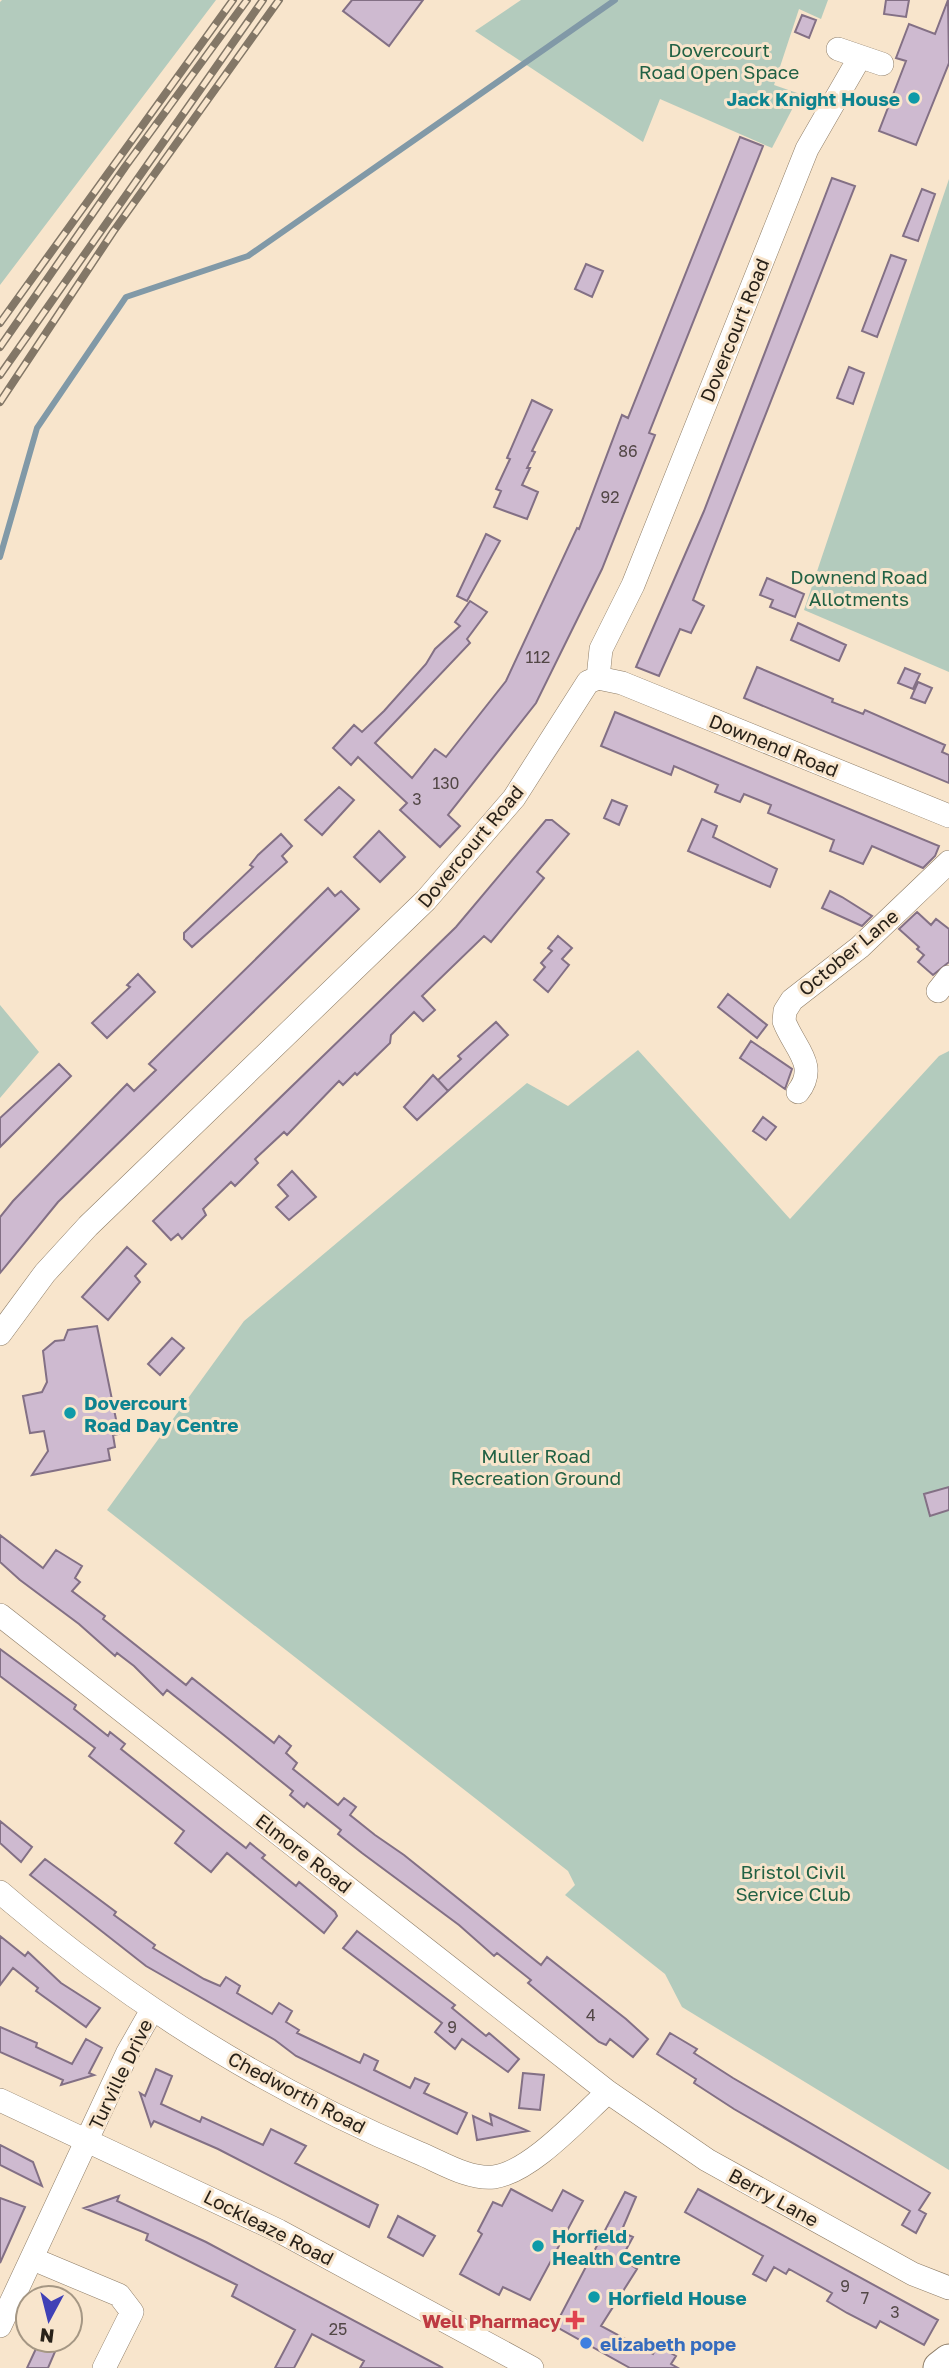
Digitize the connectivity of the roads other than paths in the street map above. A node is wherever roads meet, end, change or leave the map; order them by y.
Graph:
1 (838, 49) dead end
2 (598, 678) junction
3 (949, 816) edge
4 (949, 862) edge
5 (797, 1092) dead end
6 (0, 1334) edge
7 (0, 1615) edge
8 (0, 1892) edge
9 (152, 2010) junction
10 (608, 2092) junction
11 (0, 2100) edge
12 (89, 2139) junction
13 (33, 2259) junction
14 (949, 2288) edge
15 (0, 2326) edge
16 (949, 2361) edge
17 (104, 2368) edge
18 (532, 2368) edge
19 (940, 2368) edge

1 - 2 street, Dovercourt Road
2 - 3 street, Downend Road
2 - 6 street, Dovercourt Road
4 - 5 street, October Lane
7 - 10 street, Elmore Road
8 - 9 street, Chedworth Road
9 - 10 street, Chedworth Road
9 - 12 street, Turville Drive
10 - 14 street, Berry Lane
11 - 12 street, Lockleaze Road
12 - 13 street, Turville Drive
12 - 18 street, Lockleaze Road
13 - 15 street, Turville Drive
13 - 17 street
16 - 19 street

